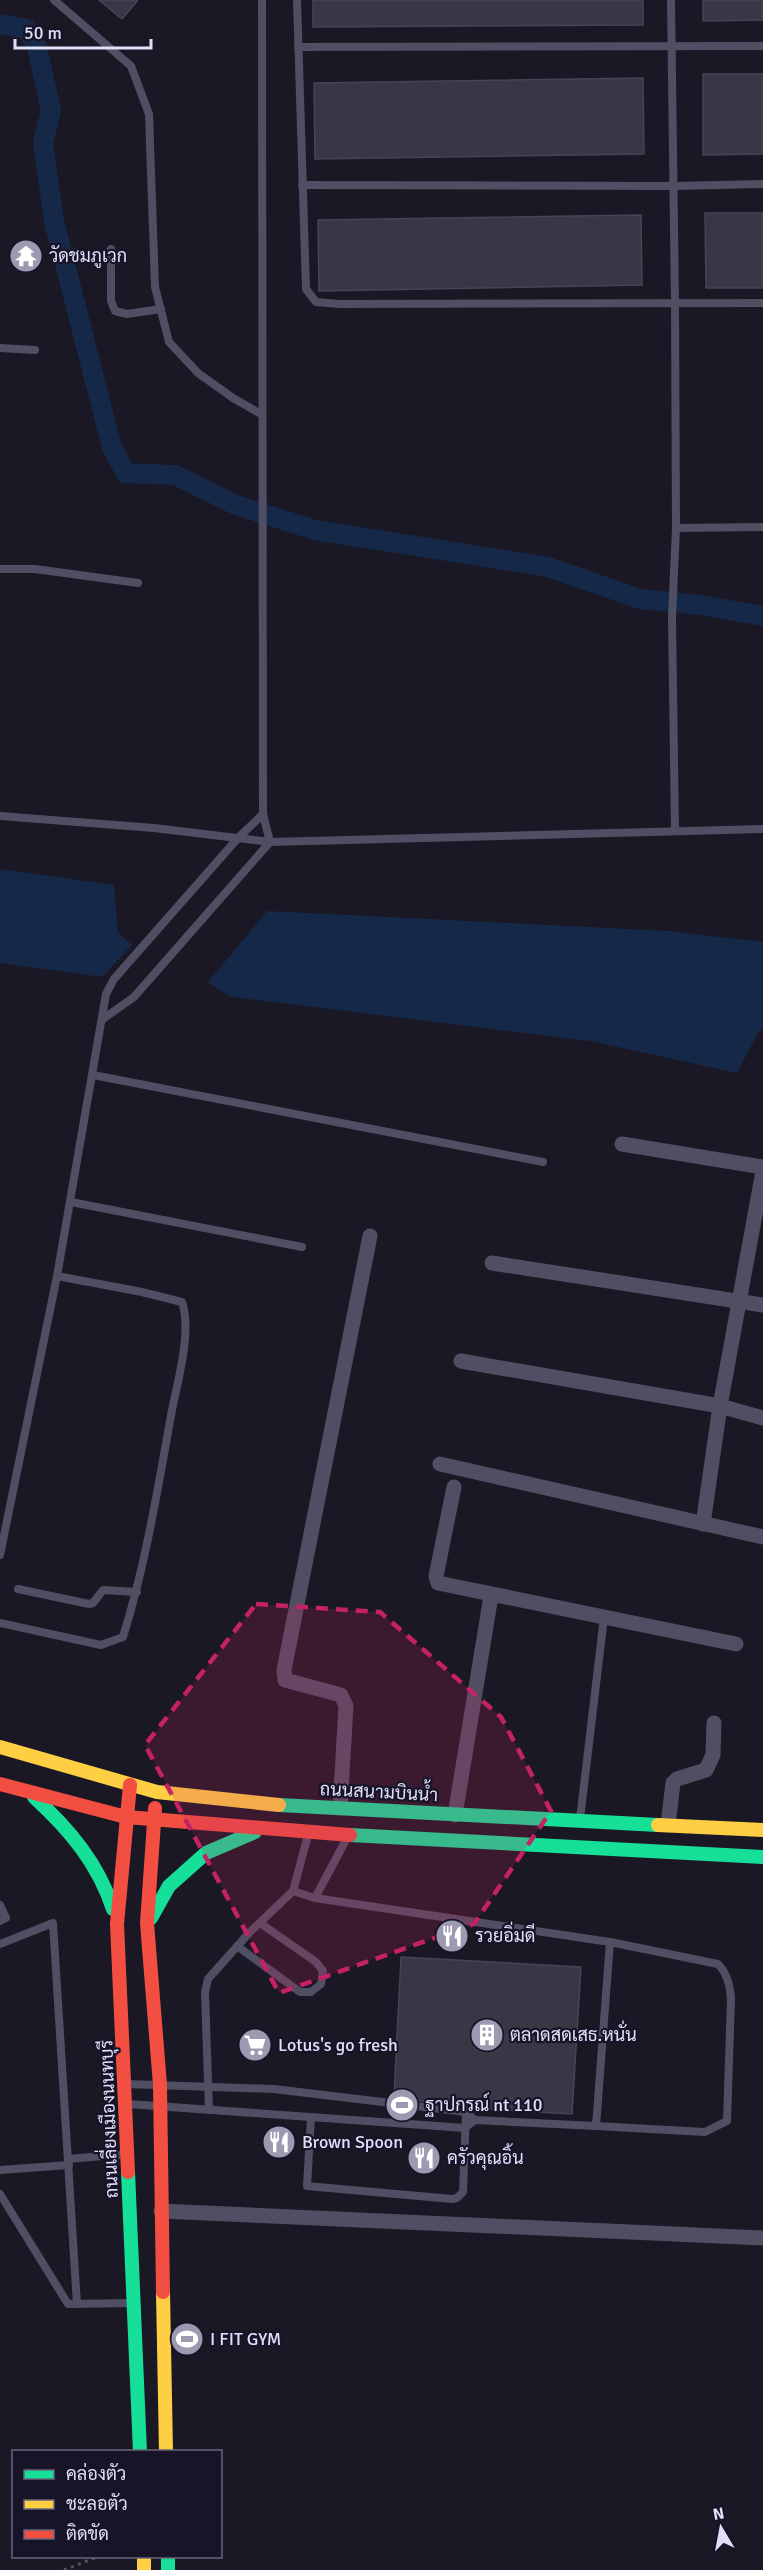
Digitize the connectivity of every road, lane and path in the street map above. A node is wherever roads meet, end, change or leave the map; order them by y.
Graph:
1 (54, 0) edge
2 (262, 0) edge
3 (297, 0) edge
4 (671, 0) edge
5 (763, 46) edge
6 (672, 47) junction
7 (298, 48) junction
8 (763, 184) edge
9 (302, 185) junction
10 (674, 186) junction
11 (111, 249) dead end
12 (763, 303) edge
13 (675, 304) junction
14 (161, 309) junction
15 (0, 348) edge
16 (35, 350) dead end
17 (261, 414) junction
18 (763, 527) edge
19 (676, 528) junction
20 (0, 568) edge
21 (138, 583) dead end
22 (263, 814) junction
23 (0, 816) edge
24 (763, 829) edge
25 (675, 830) junction
26 (238, 838) junction
27 (270, 842) junction
28 (103, 1019) junction
29 (93, 1075) junction
30 (622, 1144) dead end
31 (543, 1162) dead end
32 (763, 1169) edge
33 (71, 1202) junction
34 (370, 1236) dead end
35 (302, 1247) dead end
36 (492, 1263) dead end
37 (57, 1276) junction
38 (741, 1302) junction
39 (763, 1305) edge
40 (461, 1360) dead end
41 (720, 1406) junction
42 (763, 1418) edge
43 (440, 1464) dead end
44 (454, 1487) dead end
45 (703, 1524) junction
46 (763, 1537) edge
47 (0, 1555) edge
48 (18, 1590) dead end
49 (137, 1592) junction
50 (491, 1596) junction
51 (604, 1617) junction
52 (0, 1623) edge
53 (736, 1644) dead end
54 (714, 1723) dead end
55 (0, 1747) edge
56 (0, 1784) edge
57 (130, 1785) junction
58 (157, 1792) junction
59 (31, 1794) junction
60 (340, 1808) junction
61 (455, 1815) junction
62 (126, 1817) junction
63 (154, 1821) junction
64 (580, 1821) junction
65 (668, 1825) junction
66 (264, 1828) junction
67 (763, 1830) edge
68 (309, 1832) junction
69 (349, 1835) junction
70 (763, 1857) edge
71 (293, 1891) junction
72 (315, 1898) junction
73 (0, 1905) edge
74 (0, 1920) edge
75 (147, 1923) junction
76 (260, 1923) junction
77 (117, 1924) junction
78 (610, 1942) junction
79 (0, 1944) edge
80 (237, 1946) junction
81 (126, 2084) junction
82 (160, 2085) junction
83 (210, 2086) junction
84 (126, 2104) junction
85 (160, 2107) junction
86 (209, 2110) junction
87 (466, 2112) junction
88 (311, 2117) junction
89 (476, 2120) junction
90 (596, 2126) junction
91 (465, 2128) junction
92 (128, 2154) junction
93 (69, 2162) junction
94 (0, 2170) edge
95 (0, 2194) edge
96 (161, 2211) junction
97 (763, 2238) edge
98 (134, 2303) junction
99 (77, 2304) junction
100 (140, 2450) edge
101 (166, 2450) edge
102 (95, 2558) edge
103 (64, 2570) edge

1 - 14 lane
2 - 17 lane
3 - 7 lane
4 - 6 lane
5 - 6 lane
6 - 7 lane
6 - 10 lane
7 - 9 lane
8 - 10 lane
9 - 10 lane
9 - 13 lane
10 - 13 lane
11 - 14 lane
12 - 13 lane
13 - 19 lane
14 - 17 lane
15 - 16 lane
17 - 22 lane
18 - 19 lane
19 - 25 lane
20 - 21 lane
22 - 26 lane
22 - 27 lane
23 - 26 lane
24 - 25 lane
25 - 27 lane
26 - 27 lane
26 - 28 lane
27 - 28 lane
28 - 29 lane
29 - 31 lane
29 - 33 lane
30 - 32 street
32 - 38 street
33 - 35 lane
33 - 37 lane
34 - 60 street
36 - 38 street
37 - 47 lane
37 - 49 lane
38 - 39 street
38 - 41 street
40 - 41 street
41 - 42 street
41 - 45 street
43 - 45 street
44 - 50 street
45 - 46 street
48 - 49 lane
49 - 52 lane
50 - 51 street
50 - 61 street
51 - 53 street
51 - 64 lane
54 - 65 street
55 - 57 main road, ถนนสนามบินน้ำ
56 - 59 main road
57 - 58 main road, ถนนสนามบินน้ำ
57 - 62 main road, ถนนเลี่ยงเมืองนนทบุรี
58 - 60 main road, ถนนสนามบินน้ำ
58 - 63 main road
59 - 62 main road
59 - 77 main road
60 - 61 main road, ถนนสนามบินน้ำ
61 - 64 main road, ถนนสนามบินน้ำ
62 - 63 main road
62 - 77 main road, ถนนเลี่ยงเมืองนนทบุรี
63 - 66 main road
63 - 75 main road
64 - 65 main road, ถนนสนามบินน้ำ
65 - 67 main road, ถนนสนามบินน้ำ
66 - 68 main road
66 - 75 main road
68 - 69 main road
68 - 71 lane
69 - 70 main road
69 - 72 lane
71 - 72 lane
71 - 76 lane
72 - 78 lane
73 - 74 lane
75 - 82 main road
76 - 80 lane
76 - 80 lane
77 - 81 main road, ถนนเลี่ยงเมืองนนทบุรี
78 - 90 lane
78 - 90 lane
79 - 93 lane
80 - 83 lane
81 - 82 lane
81 - 84 main road, ถนนเลี่ยงเมืองนนทบุรี
82 - 83 lane
82 - 85 main road
83 - 86 lane
83 - 87 lane
84 - 85 lane
84 - 92 main road, ถนนเลี่ยงเมืองนนทบุรี
85 - 86 lane
85 - 96 main road
86 - 88 lane
87 - 89 lane
87 - 91 lane
88 - 91 lane
88 - 91 lane
89 - 90 lane
89 - 91 lane
92 - 93 lane
92 - 98 main road, ถนนเลี่ยงเมืองนนทบุรี
93 - 94 lane
93 - 99 lane
95 - 99 lane
96 - 97 street
96 - 101 main road
98 - 99 lane
98 - 100 main road, ถนนเลี่ยงเมืองนนทบุรี
102 - 103 path

